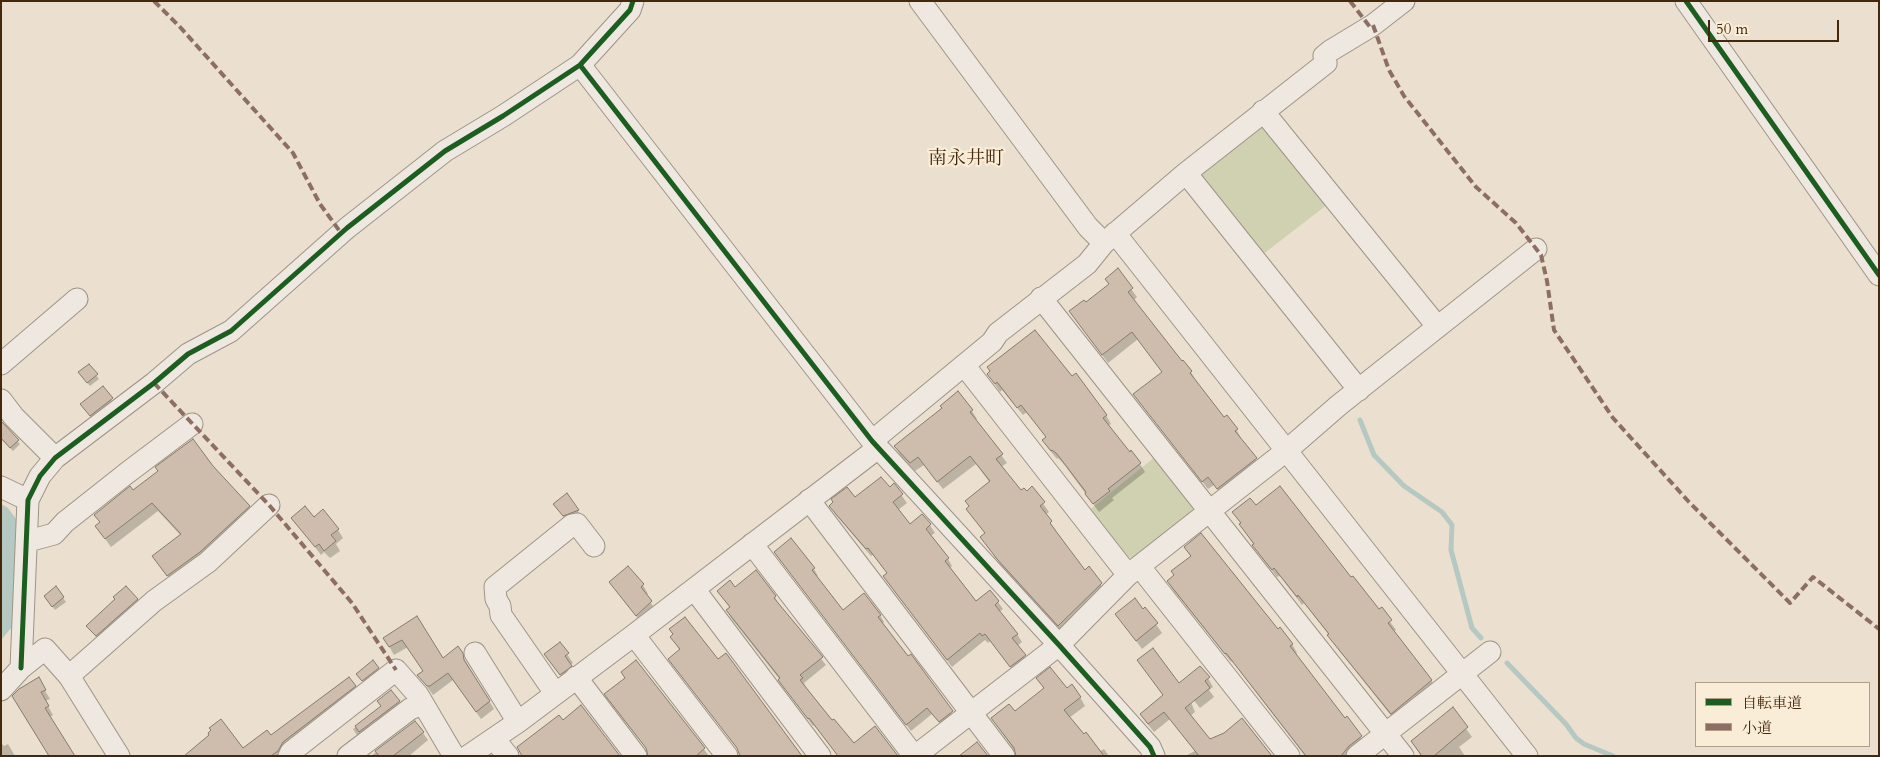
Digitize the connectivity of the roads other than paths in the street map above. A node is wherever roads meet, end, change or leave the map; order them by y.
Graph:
1 (633, 1) edge
2 (920, 1) edge
3 (1404, 1) edge
4 (1686, 1) edge
5 (580, 65) junction
6 (1264, 111) junction
7 (1186, 173) junction
8 (1109, 238) junction
9 (1536, 249) dead end
10 (1879, 275) edge
11 (1041, 298) junction
12 (77, 299) dead end
13 (1437, 326) junction
14 (1, 364) edge
15 (964, 365) junction
16 (1359, 390) junction
17 (1, 400) edge
18 (192, 424) dead end
19 (875, 444) junction
20 (1286, 451) junction
21 (54, 458) junction
22 (1, 486) edge
23 (28, 500) junction
24 (809, 500) junction
25 (269, 505) dead end
26 (1210, 510) junction
27 (28, 541) junction
28 (752, 544) junction
29 (594, 546) dead end
30 (1134, 571) junction
31 (694, 589) junction
32 (634, 634) junction
33 (1059, 645) junction
34 (1490, 652) dead end
35 (475, 653) dead end
36 (21, 668) junction
37 (1462, 674) junction
38 (69, 676) junction
39 (576, 677) junction
40 (1, 690) edge
41 (555, 693) junction
42 (423, 704) junction
43 (971, 713) junction
44 (518, 722) junction
45 (1386, 733) junction
46 (494, 739) junction
47 (119, 756) edge
48 (289, 756) edge
49 (348, 756) edge
50 (454, 756) edge
51 (468, 756) edge
52 (508, 756) edge
53 (636, 756) edge
54 (727, 756) edge
55 (820, 756) edge
56 (915, 756) edge
57 (1004, 756) edge
58 (1154, 756) edge
59 (1289, 756) edge
60 (1357, 756) edge
61 (1403, 756) edge
62 (1527, 756) edge

1 - 5 street
2 - 8 street
3 - 6 street
4 - 10 street
5 - 19 street
5 - 21 street
6 - 7 street
6 - 13 street
7 - 8 street
7 - 16 street
8 - 11 street
8 - 20 street
9 - 13 street
11 - 15 street
11 - 26 street
12 - 14 street
13 - 16 street
15 - 19 street
15 - 30 street
16 - 20 street
17 - 21 street
18 - 27 street
19 - 24 street
19 - 33 street
20 - 26 street
20 - 37 street
21 - 23 street
22 - 23 street
23 - 27 street
24 - 28 street
24 - 43 street
25 - 38 street
26 - 30 street
26 - 45 street
27 - 36 street
28 - 31 street
28 - 56 street
29 - 41 street
30 - 33 street
30 - 59 street
31 - 32 street
31 - 55 street
32 - 39 street
32 - 54 street
33 - 43 street
33 - 58 street
34 - 37 street
35 - 44 street
36 - 38 street
36 - 40 street
37 - 45 street
37 - 62 street
38 - 47 street
39 - 41 street
39 - 53 street
41 - 44 street
42 - 48 street
42 - 49 street
42 - 50 street
43 - 56 street
43 - 57 street
44 - 46 street
45 - 60 street
45 - 61 street
46 - 51 street
46 - 52 street

